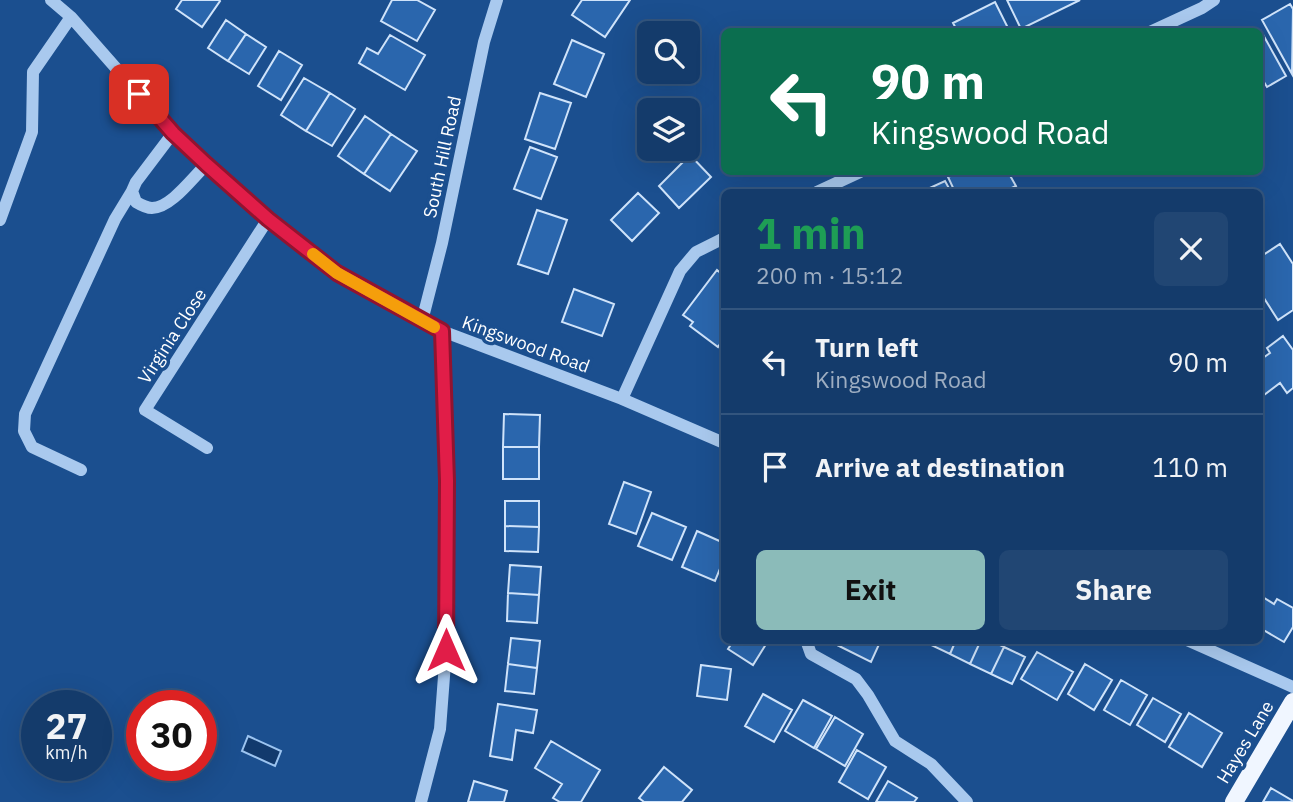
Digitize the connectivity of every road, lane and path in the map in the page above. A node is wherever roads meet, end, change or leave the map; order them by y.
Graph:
1 (51, 0) edge
2 (497, 0) edge
3 (1213, 0) edge
4 (71, 17) junction
5 (1159, 28) edge
6 (173, 133) junction
7 (206, 164) junction
8 (854, 175) edge
9 (823, 189) edge
10 (132, 191) junction
11 (268, 219) junction
12 (0, 220) edge
13 (721, 239) edge
14 (422, 321) junction
15 (442, 331) junction
16 (622, 398) junction
17 (721, 442) edge
18 (207, 447) dead end
19 (80, 470) dead end
20 (807, 644) edge
21 (1196, 644) edge
22 (1293, 687) edge
23 (1293, 702) edge
24 (421, 802) edge
25 (967, 802) edge
26 (1234, 802) edge

1 - 4 street, Kingswood Road
2 - 14 street, South Hill Road
3 - 5 street
4 - 6 street, Kingswood Road
4 - 12 street
6 - 7 street, Kingswood Road
6 - 10 street
7 - 10 street
7 - 11 street, Kingswood Road
8 - 9 street
10 - 19 street
11 - 14 street, Kingswood Road
11 - 18 street, Virginia Close
13 - 16 street
14 - 15 street, Kingswood Road
15 - 16 street, Kingswood Road
15 - 24 street
16 - 17 street, Kingswood Road
20 - 25 street
21 - 22 street
23 - 26 main road, Hayes Lane

